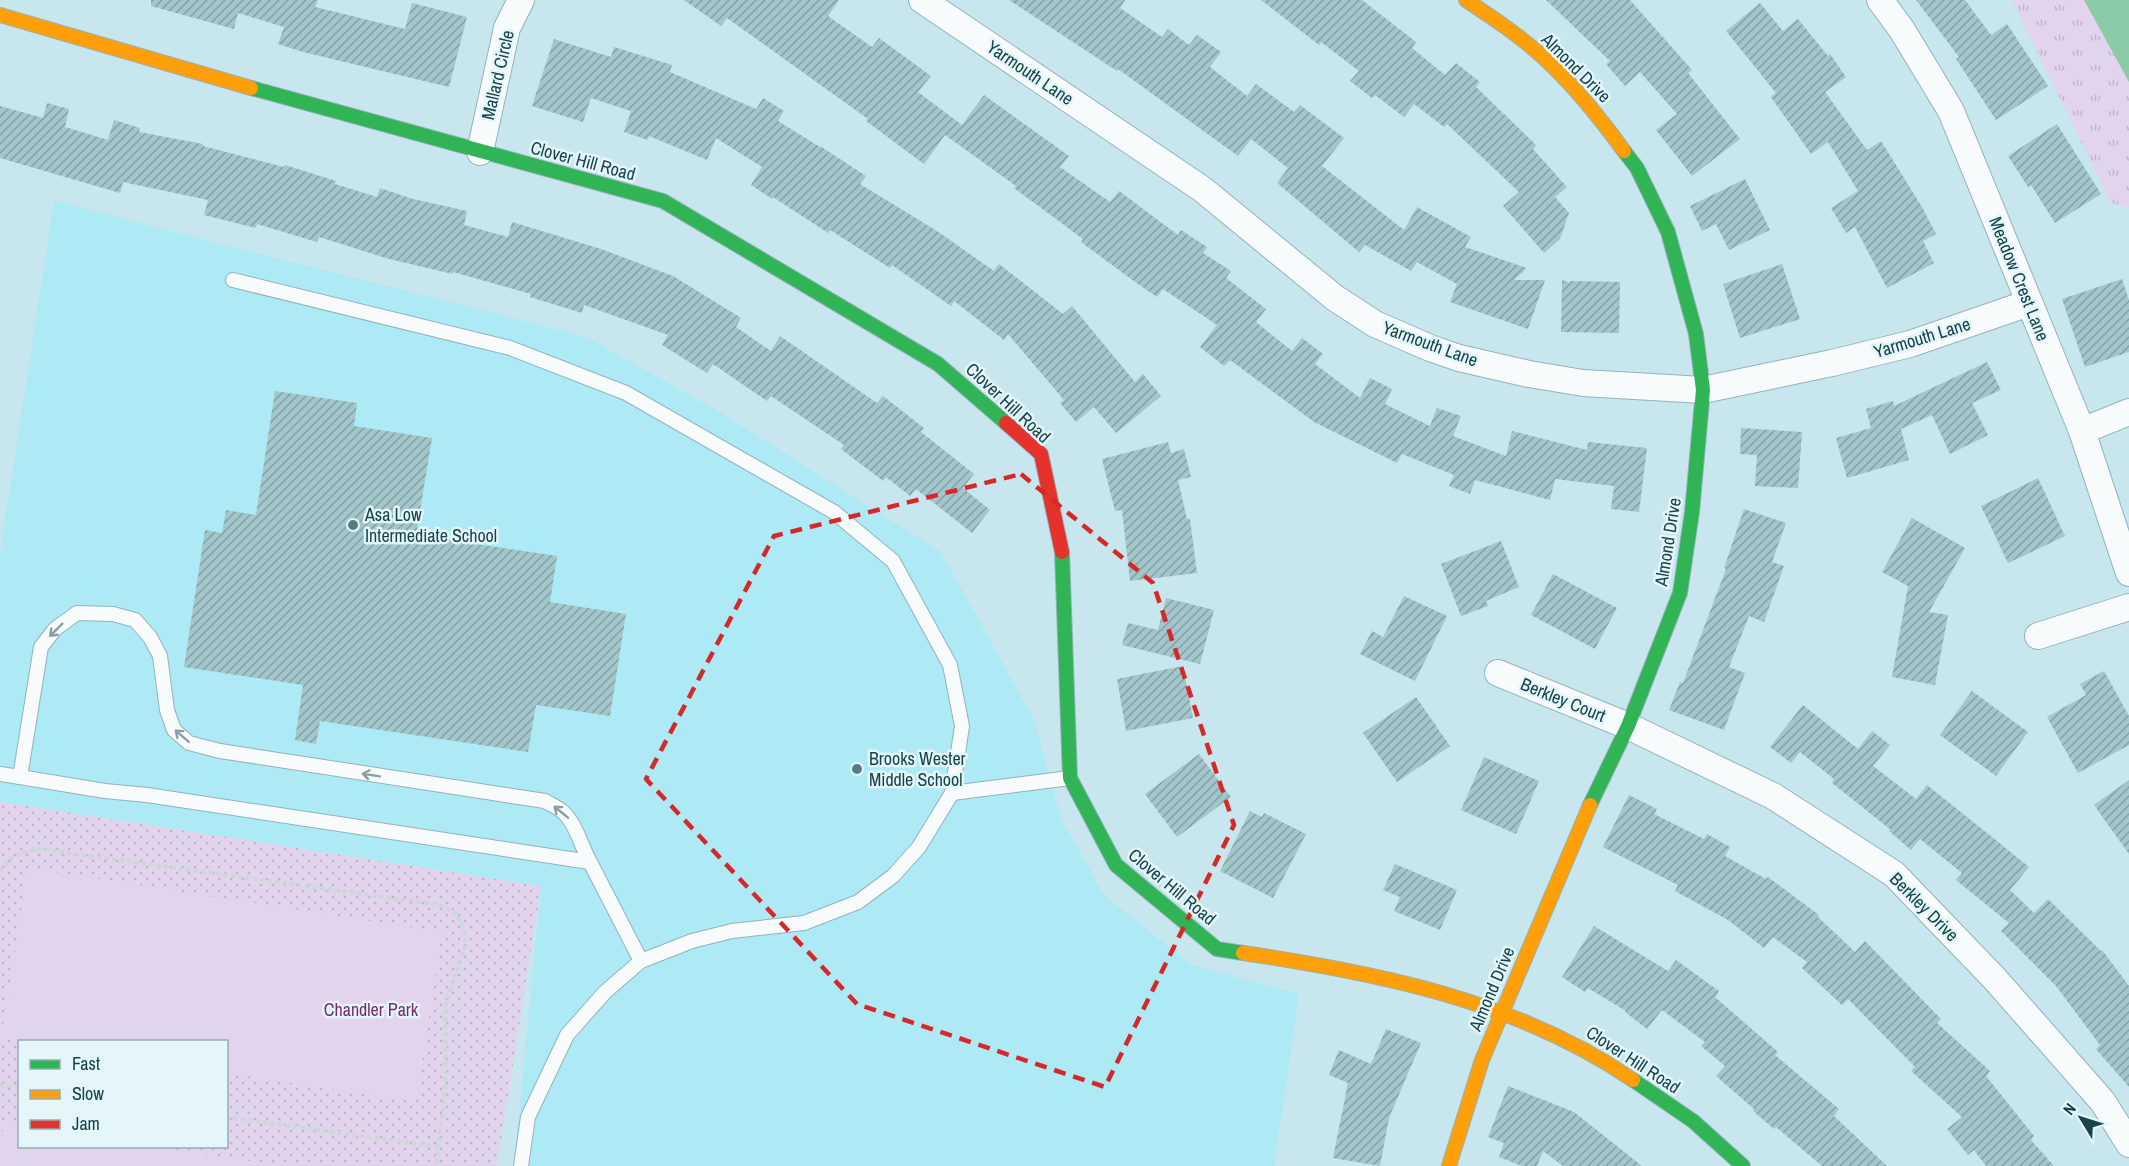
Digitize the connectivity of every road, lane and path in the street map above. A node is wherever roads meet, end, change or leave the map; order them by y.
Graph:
1 (520, 0) edge
2 (922, 0) edge
3 (1466, 0) edge
4 (1880, 0) edge
5 (0, 15) edge
6 (480, 152) junction
7 (232, 280) dead end
8 (2029, 303) junction
9 (1703, 390) junction
10 (2129, 412) edge
11 (2082, 431) junction
12 (2129, 573) edge
13 (2129, 607) edge
14 (2038, 636) dead end
15 (1498, 673) dead end
16 (1628, 726) junction
17 (0, 774) edge
18 (20, 777) junction
19 (1070, 777) junction
20 (952, 793) junction
21 (590, 862) junction
22 (0, 871) edge
23 (641, 962) junction
24 (1501, 1012) junction
25 (0, 1085) edge
26 (18, 1087) edge
27 (228, 1117) edge
28 (2129, 1144) edge
29 (439, 1147) junction
30 (436, 1166) edge
31 (520, 1166) edge
32 (1449, 1166) edge
33 (1743, 1166) edge

1 - 6 street, Mallard Circle
2 - 9 street, Yarmouth Lane
3 - 9 street, Almond Drive
4 - 8 street, Meadow Crest Lane
5 - 6 street, Clover Hill Road
6 - 19 street, Clover Hill Road
7 - 20 lane
8 - 9 street, Yarmouth Lane
8 - 11 street, Meadow Crest Lane
9 - 16 street, Almond Drive
10 - 11 street
11 - 12 street, Meadow Crest Lane
13 - 14 street
15 - 16 street, Berkley Court
16 - 24 street, Almond Drive
16 - 28 street, Berkley Drive
17 - 18 lane
18 - 21 lane
21 -> 18 lane
19 - 20 lane
19 - 24 street, Clover Hill Road
20 - 23 lane
21 - 23 lane
22 - 29 path
23 - 31 lane
24 - 32 street, Almond Drive
24 - 33 street, Clover Hill Road
25 - 26 path
27 - 29 path
29 - 30 path

